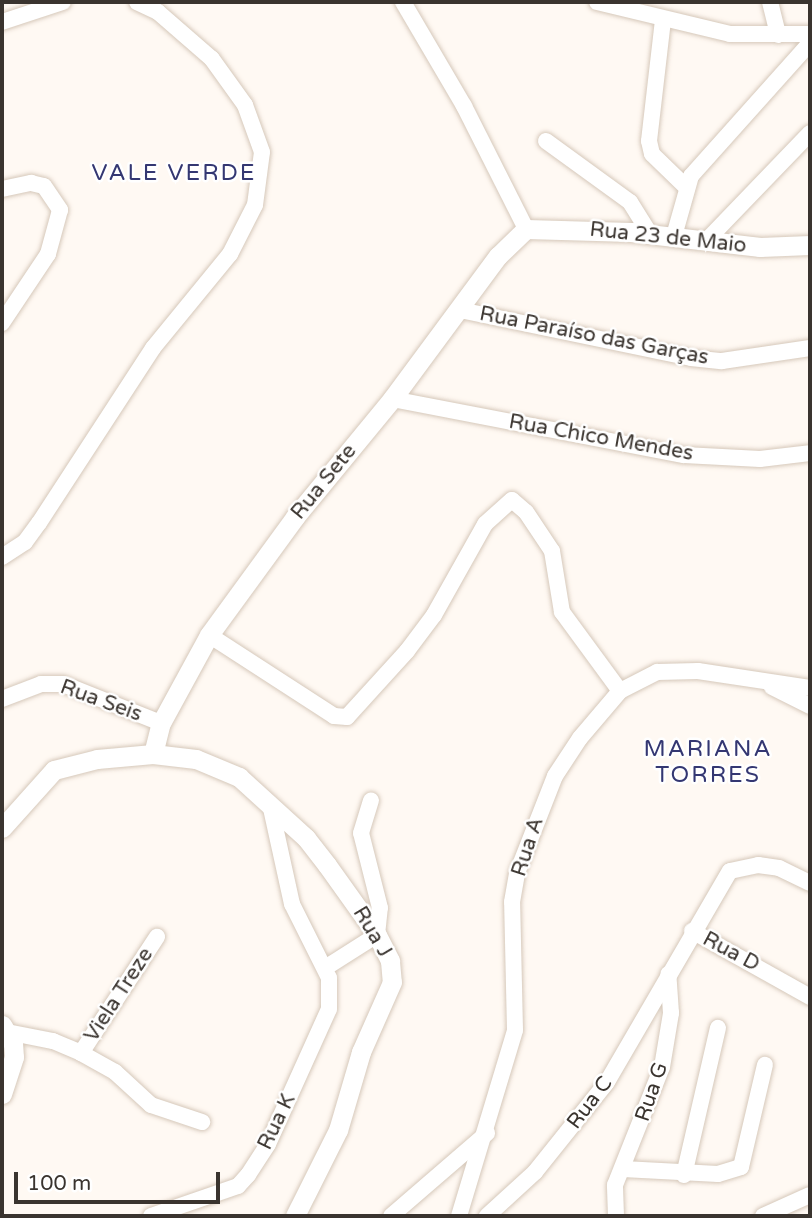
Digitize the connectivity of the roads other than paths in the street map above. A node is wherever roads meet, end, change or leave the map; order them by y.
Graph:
1 (63, 2) edge
2 (137, 2) edge
3 (403, 2) edge
4 (597, 2) edge
5 (770, 2) edge
6 (633, 7) edge
7 (663, 20) junction
8 (2, 22) edge
9 (810, 34) edge
10 (778, 35) junction
11 (810, 43) edge
12 (810, 133) edge
13 (546, 141) dead end
14 (685, 186) junction
15 (2, 189) edge
16 (526, 229) junction
17 (650, 234) junction
18 (674, 236) junction
19 (708, 239) junction
20 (810, 244) edge
21 (460, 310) junction
22 (2, 323) edge
23 (810, 348) edge
24 (393, 399) junction
25 (810, 453) edge
26 (2, 557) edge
27 (209, 635) junction
28 (757, 679) junction
29 (810, 688) edge
30 (620, 691) junction
31 (2, 699) edge
32 (810, 706) edge
33 (161, 723) junction
34 (153, 754) junction
35 (370, 802) dead end
36 (270, 804) junction
37 (2, 828) edge
38 (810, 883) edge
39 (692, 931) junction
40 (377, 935) junction
41 (157, 937) dead end
42 (325, 968) junction
43 (668, 973) junction
44 (810, 997) edge
45 (5, 1028) edge
46 (718, 1028) dead end
47 (82, 1052) junction
48 (765, 1066) dead end
49 (2, 1094) edge
50 (202, 1122) dead end
51 (487, 1133) junction
52 (623, 1169) junction
53 (684, 1175) junction
54 (810, 1195) edge
55 (615, 1211) edge
56 (151, 1216) edge
57 (295, 1216) edge
58 (391, 1216) edge
59 (459, 1216) edge
60 (487, 1216) edge
61 (763, 1216) edge

1 - 8 street
2 - 26 street
3 - 16 street
4 - 6 street
5 - 10 street
6 - 7 street
7 - 10 street
7 - 14 street
9 - 10 street
11 - 14 street
12 - 19 street
13 - 17 street
14 - 18 street
15 - 22 street
16 - 17 street, Rua 23 de Maio
16 - 21 street, Rua Sete
17 - 18 street, Rua 23 de Maio
18 - 19 street, Rua 23 de Maio
19 - 20 street, Rua 23 de Maio
21 - 23 street, Rua Paraíso das Garças
21 - 24 street, Rua Sete
24 - 25 street, Rua Chico Mendes
24 - 27 street, Rua Sete
27 - 30 street
27 - 33 street, Rua Sete
28 - 29 street, Rua A
28 - 30 street, Rua A
28 - 32 street
30 - 51 street, Rua A
31 - 33 street, Rua Seis
33 - 34 street, Rua Sete
34 - 36 street, Rua J
34 - 37 street
35 - 40 street
36 - 40 street, Rua J
36 - 42 street, Rua K
38 - 39 street
39 - 43 street, Rua D
39 - 44 street, Rua D
40 - 42 street
40 - 57 street, Rua J
41 - 47 street, Viela Treze
42 - 56 street, Rua K
43 - 52 street, Rua G
43 - 60 street, Rua C
45 - 47 street
45 - 49 street
46 - 53 street
47 - 50 street
48 - 53 street
51 - 58 street
51 - 59 street, Rua A
52 - 53 street
52 - 55 street, Rua G
54 - 61 street

